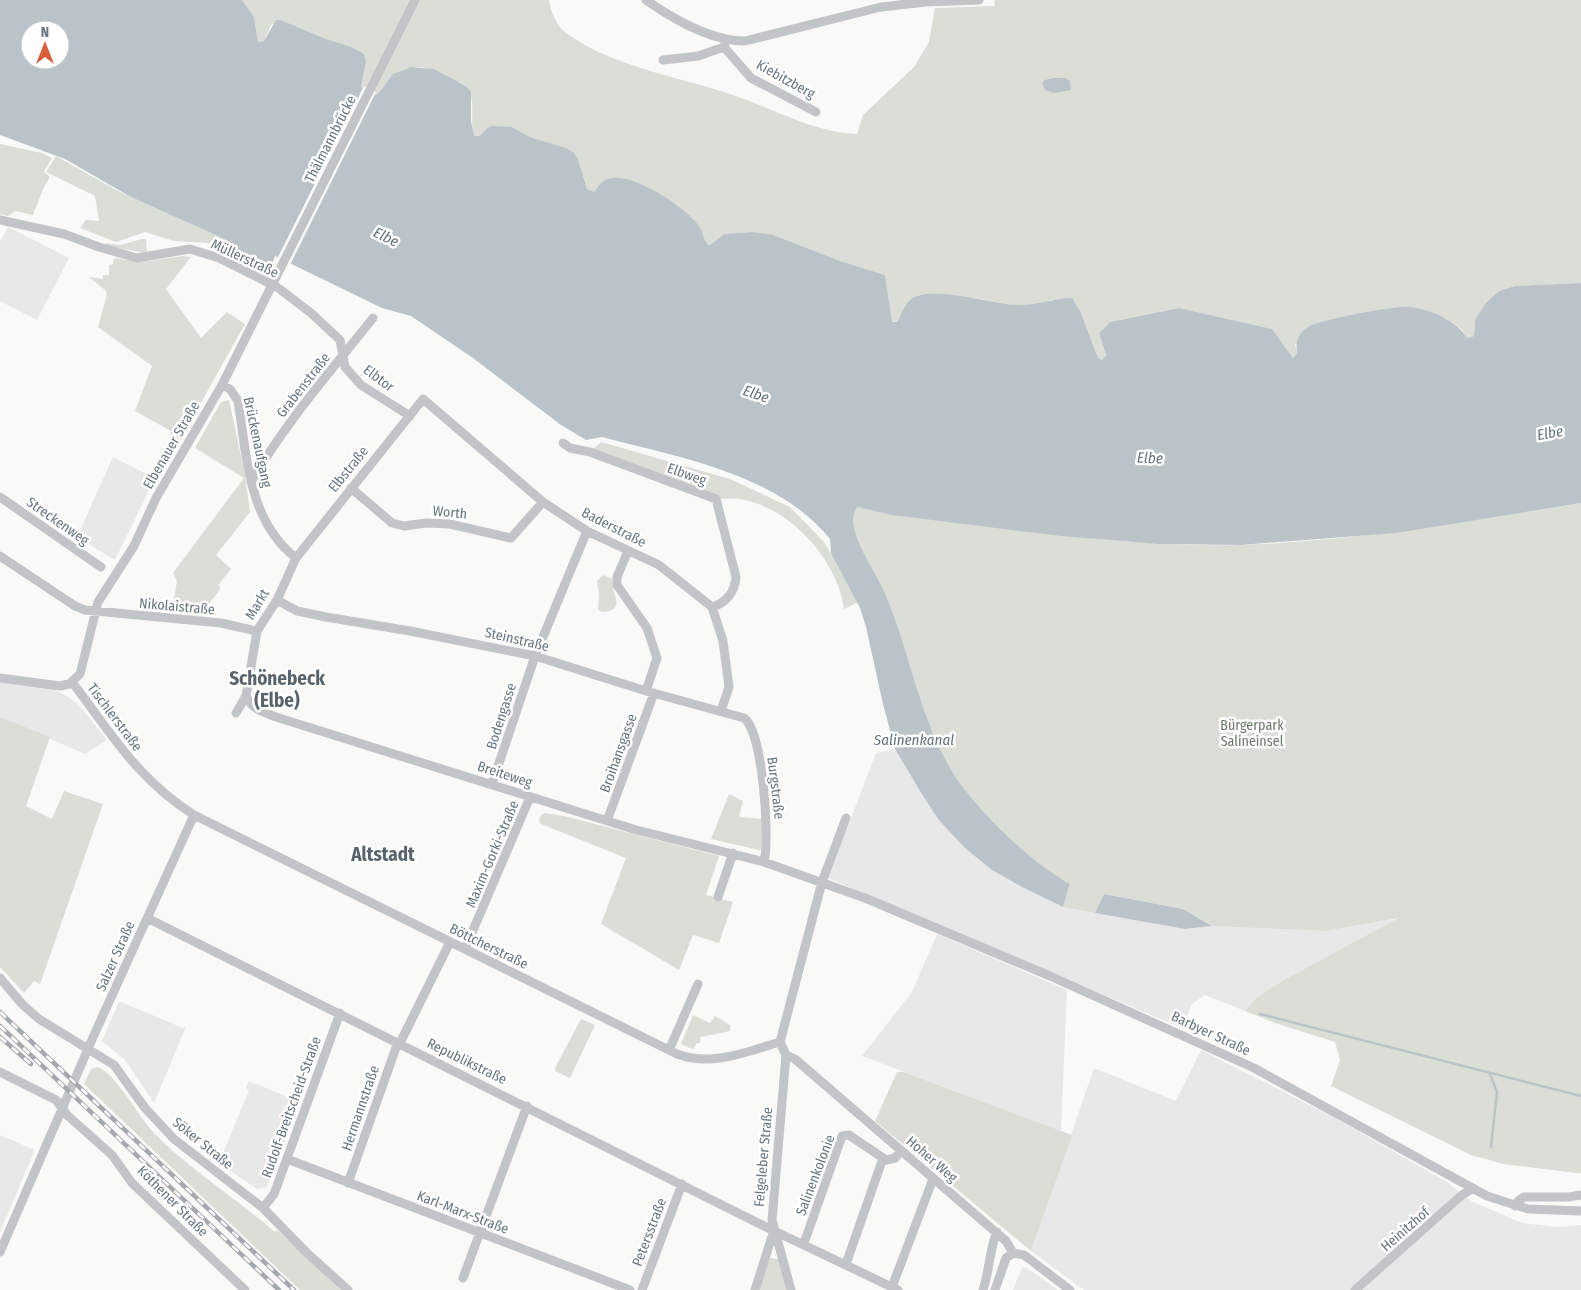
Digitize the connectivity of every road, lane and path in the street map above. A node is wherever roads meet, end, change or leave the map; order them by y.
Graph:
1 (415, 0) edge
2 (646, 0) edge
3 (979, 0) edge
4 (926, 1) edge
5 (725, 43) junction
6 (663, 60) dead end
7 (816, 112) dead end
8 (0, 220) edge
9 (269, 291) joint
10 (373, 318) dead end
11 (343, 355) junction
12 (222, 385) junction
13 (423, 399) joint
14 (410, 416) junction
15 (563, 443) dead end
16 (251, 482) junction
17 (350, 488) junction
18 (0, 498) edge
19 (543, 502) junction
20 (587, 531) junction
21 (628, 551) junction
22 (0, 556) edge
23 (296, 558) junction
24 (101, 567) dead end
25 (277, 600) junction
26 (712, 608) junction
27 (94, 612) junction
28 (257, 631) junction
29 (535, 656) junction
30 (0, 678) edge
31 (72, 682) junction
32 (650, 692) junction
33 (246, 696) junction
34 (721, 711) junction
35 (236, 713) dead end
36 (747, 720) joint
37 (492, 784) junction
38 (530, 797) junction
39 (194, 815) junction
40 (846, 818) dead end
41 (608, 821) junction
42 (733, 853) junction
43 (764, 862) junction
44 (822, 882) junction
45 (718, 897) dead end
46 (147, 918) junction
47 (450, 942) junction
48 (465, 949) junction
49 (0, 978) edge
50 (698, 984) dead end
51 (340, 1013) junction
52 (399, 1042) junction
53 (780, 1042) junction
54 (88, 1048) junction
55 (669, 1050) junction
56 (786, 1055) junction
57 (0, 1072) edge
58 (527, 1106) junction
59 (62, 1108) junction
60 (901, 1151) junction
61 (287, 1159) junction
62 (886, 1160) junction
63 (933, 1179) junction
64 (348, 1182) junction
65 (682, 1184) junction
66 (1472, 1189) junction
67 (1581, 1195) edge
68 (1515, 1206) junction
69 (263, 1208) junction
70 (1581, 1210) edge
71 (774, 1230) junction
72 (997, 1232) junction
73 (481, 1233) junction
74 (804, 1243) junction
75 (1, 1249) edge
76 (1013, 1253) junction
77 (846, 1264) junction
78 (464, 1278) dead end
79 (895, 1288) edge
80 (245, 1290) edge
81 (348, 1290) edge
82 (630, 1290) edge
83 (642, 1290) edge
84 (754, 1290) edge
85 (790, 1290) edge
86 (983, 1290) edge
87 (995, 1290) edge
88 (1070, 1290) edge
89 (1355, 1290) edge

1 - 9 street, Thälmannbrücke, bridge
2 - 5 street
3 - 4 street
4 - 5 street
5 - 6 street
5 - 7 street, Kiebitzberg
8 - 11 street, Müllerstraße
9 - 12 street, Elbenauer Straße
10 - 11 street
11 - 14 street, Elbtor
11 - 16 street, Grabenstraße
12 - 16 street, Brückenaufgang
12 - 27 street, Elbenauer Straße
13 - 14 street, Elbstraße
13 - 19 street, Baderstraße
14 - 17 street, Elbstraße
15 - 26 street, Elbweg
16 - 23 street, Brückenaufgang
17 - 19 street, Worth
17 - 23 street, Elbstraße
18 - 24 street, Streckenweg
19 - 20 street, Baderstraße
20 - 21 street, Baderstraße
20 - 29 street, Bodengasse
21 - 26 street, Baderstraße
21 - 32 street, Broihansgasse
22 - 27 street, Nikolaistraße
23 - 25 street, Markt
25 - 28 street, Markt
25 - 29 street, Steinstraße
26 - 34 street
27 - 28 street, Nikolaistraße
27 - 31 street, Elbenauer Straße
28 - 33 street, Markt
29 - 32 street, Steinstraße
29 - 37 street, Bodengasse
30 - 31 street, Tischlerstraße
31 - 39 street, Tischlerstraße
32 - 34 street, Steinstraße
32 - 41 street, Broihansgasse
33 - 35 street
33 - 37 street, Breiteweg
34 - 36 street, Steinstraße
36 - 43 street, Burgstraße
37 - 38 street, Breiteweg
38 - 41 street, Breiteweg
38 - 48 street, Maxim-Gorki-Straße
39 - 46 street, Salzer Straße
39 - 47 street, Böttcherstraße
40 - 44 street
41 - 42 street, Breiteweg
42 - 43 street, Breiteweg
42 - 45 street
43 - 44 street, Barbyer Straße
44 - 53 street
44 - 66 street, Barbyer Straße
46 - 51 street, Republikstraße
46 - 54 street, Salzer Straße
47 - 48 street, Böttcherstraße
47 - 52 street, Hermannstraße
48 - 55 street, Böttcherstraße
49 - 54 street, Söker Straße
50 - 55 street
51 - 52 street, Republikstraße
51 - 61 street, Rudolf-Breitscheid-Straße
52 - 58 street, Republikstraße
52 - 64 street, Hermannstraße
53 - 55 street, Böttcherstraße
53 - 56 street
54 - 59 street, Salzer Straße
54 - 69 street, Söker Straße
56 - 60 street, Hoher Weg
56 - 71 street, Felgeleber Straße
57 - 59 street, Köthener Straße
58 - 65 street, Republikstraße
58 - 73 street
59 - 75 street, Salzer Straße
59 - 80 street, Köthener Straße
60 - 62 street
60 - 63 street, Hoher Weg
61 - 64 street, Karl-Marx-Straße
61 - 69 street, Rudolf-Breitscheid-Straße
62 - 74 street, Salinenkolonie
62 - 77 street
63 - 72 street, Hoher Weg
63 - 79 street
64 - 73 street, Karl-Marx-Straße
65 - 71 street, Republikstraße
65 - 83 street, Petersstraße
66 - 68 street, Barbyer Straße
66 - 89 street, Heinitzhof
67 - 68 street
68 - 70 street, Barbyer Straße
69 - 81 street, Söker Straße
71 - 74 street
71 - 84 street
71 - 85 street, Felgeleber Straße
72 - 76 street, Hoher Weg
72 - 86 street
73 - 78 street
73 - 82 street, Karl-Marx-Straße
74 - 77 street
76 - 87 street
76 - 88 street, Hoher Weg
77 - 79 street

